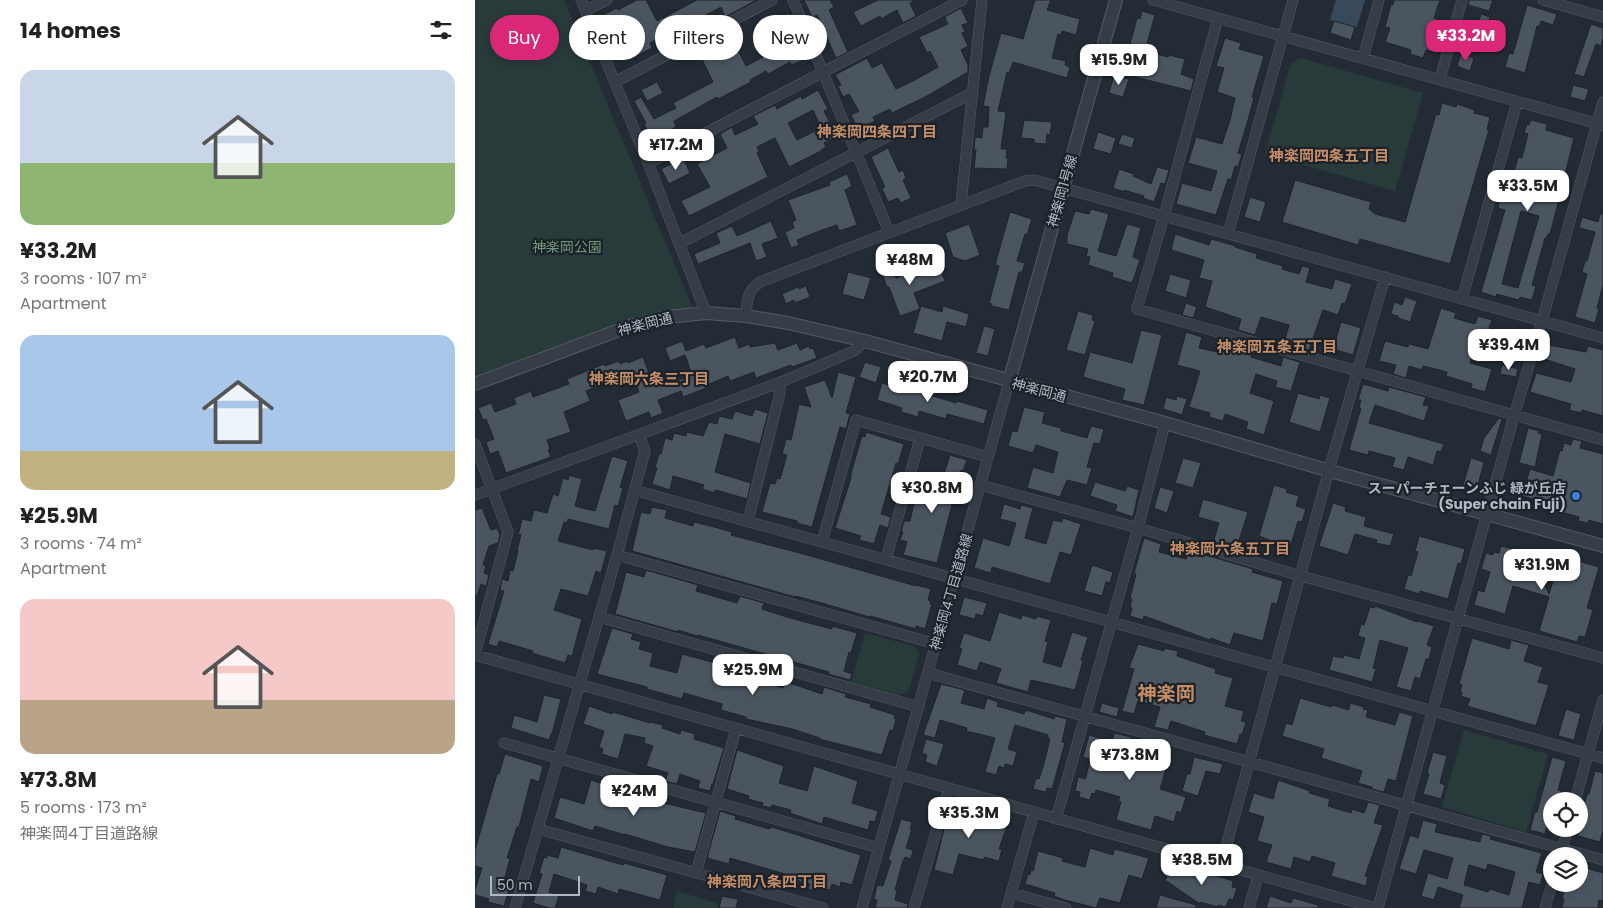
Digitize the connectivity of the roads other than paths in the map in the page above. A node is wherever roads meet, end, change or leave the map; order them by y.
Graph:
1 (581, 0) edge
2 (607, 0) edge
3 (772, 0) edge
4 (793, 0) edge
5 (962, 0) edge
6 (982, 0) edge
7 (1115, 0) edge
8 (1153, 0) edge
9 (1293, 0) edge
10 (1379, 0) edge
11 (1462, 0) edge
12 (1543, 0) edge
13 (586, 10) junction
14 (1603, 17) edge
15 (1217, 18) junction
16 (1283, 36) junction
17 (1363, 58) junction
18 (822, 71) junction
19 (1440, 79) junction
20 (615, 82) junction
21 (973, 93) junction
22 (1517, 102) junction
23 (1603, 102) edge
24 (1600, 124) edge
25 (856, 152) junction
26 (648, 163) junction
27 (1063, 188) junction
28 (961, 204) junction
29 (1164, 216) junction
30 (889, 232) junction
31 (1227, 234) junction
32 (680, 243) junction
33 (1385, 276) junction
34 (1462, 299) junction
35 (706, 313) junction
36 (746, 316) junction
37 (1542, 321) junction
38 (1603, 338) edge
39 (865, 342) junction
40 (1358, 372) junction
41 (781, 382) junction
42 (1009, 382) junction
43 (475, 384) edge
44 (1514, 416) junction
45 (1165, 423) junction
46 (639, 435) junction
47 (920, 439) junction
48 (1603, 440) edge
49 (475, 444) edge
50 (988, 457) junction
51 (1330, 471) junction
52 (980, 486) junction
53 (491, 489) junction
54 (634, 490) junction
55 (475, 495) edge
56 (1487, 513) junction
57 (747, 521) junction
58 (1138, 528) junction
59 (822, 542) junction
60 (1603, 546) edge
61 (617, 555) junction
62 (886, 559) junction
63 (1301, 576) junction
64 (955, 578) junction
65 (599, 617) junction
66 (1458, 618) junction
67 (1112, 622) junction
68 (936, 644) junction
69 (475, 654) edge
70 (1603, 658) edge
71 (1276, 668) junction
72 (928, 673) junction
73 (580, 685) junction
74 (1603, 700) edge
75 (919, 707) junction
76 (1432, 711) junction
77 (1084, 715) junction
78 (736, 729) junction
79 (505, 743) dead end
80 (1587, 754) junction
81 (559, 758) junction
82 (1603, 758) edge
83 (1249, 762) junction
84 (900, 774) junction
85 (949, 788) junction
86 (1577, 792) edge
87 (715, 801) junction
88 (1406, 805) junction
89 (1034, 812) junction
90 (1056, 818) junction
91 (538, 829) junction
92 (1543, 847) edge
93 (879, 848) junction
94 (1588, 858) edge
95 (1603, 860) edge
96 (1221, 864) junction
97 (696, 873) junction
98 (1258, 876) junction
99 (1550, 892) edge
100 (1011, 893) junction
101 (515, 908) edge
102 (823, 908) edge
103 (862, 908) edge
104 (914, 908) edge
105 (1007, 908) edge
106 (1066, 908) edge
107 (1249, 908) edge
108 (1377, 908) edge
109 (1545, 908) edge

1 - 13 street
2 - 13 street
3 - 20 street
4 - 18 street
5 - 18 street
6 - 21 street
7 - 27 street, 神楽岡1号線
8 - 15 street
9 - 16 street
10 - 17 street
11 - 19 street
12 - 14 street
13 - 20 street
15 - 16 street
15 - 29 street
16 - 17 street
16 - 31 street
17 - 19 street
18 - 25 street
18 - 26 street
19 - 22 street
20 - 26 street
21 - 25 street
21 - 28 street
22 - 24 street
22 - 34 street
23 - 24 street
24 - 37 street
25 - 30 street
25 - 32 street
26 - 32 street
27 - 28 street
27 - 29 street
27 - 42 street, 神楽岡1号線
28 - 30 street
29 - 31 street
29 - 40 street
30 - 36 street
31 - 33 street
32 - 35 street
33 - 34 street
33 - 40 street
34 - 37 street
35 - 36 street, 神楽岡通
35 - 43 street, 神楽岡通
36 - 39 street, 神楽岡通
37 - 38 street
37 - 44 street
39 - 41 street
39 - 42 street, 神楽岡通
40 - 44 street
40 - 51 street
41 - 46 street
41 - 57 street
42 - 45 street, 神楽岡通
42 - 50 street, 神楽岡4丁目道路線
44 - 48 street
44 - 56 street
45 - 51 street, 神楽岡通
45 - 58 street
46 - 53 street
46 - 54 street
47 - 50 street
47 - 59 street
47 - 62 street
49 - 53 street
50 - 52 street, 神楽岡4丁目道路線
51 - 56 street, 神楽岡通
51 - 63 street
52 - 58 street
52 - 64 street, 神楽岡4丁目道路線
53 - 55 street
53 - 69 street
54 - 57 street
54 - 61 street
56 - 60 street, 神楽岡通
56 - 66 street
57 - 59 street
58 - 63 street
58 - 67 street
59 - 62 street
61 - 65 street
61 - 68 street
62 - 64 street
63 - 66 street
63 - 71 street
64 - 67 street
64 - 68 street, 神楽岡4丁目道路線
65 - 73 street
65 - 75 street
66 - 70 street
66 - 76 street
67 - 71 street
67 - 77 street
68 - 72 street, 神楽岡4丁目道路線
69 - 73 street
71 - 76 street
71 - 83 street
72 - 75 street, 神楽岡4丁目道路線
72 - 77 street
73 - 78 street
73 - 81 street
74 - 80 street
75 - 84 street, 神楽岡4丁目道路線
76 - 80 street
76 - 88 street
77 - 83 street
77 - 90 street
78 - 84 street
78 - 87 street
79 - 81 street
80 - 82 street
80 - 86 street
81 - 87 street
81 - 91 street
83 - 88 street
83 - 96 street
84 - 85 street
84 - 93 street, 神楽岡4丁目道路線
85 - 89 street
85 - 104 street
87 - 93 street
87 - 97 street
88 - 92 street
88 - 108 street
89 - 90 street
89 - 100 street
90 - 96 street
91 - 97 street
91 - 101 street
93 - 103 street, 神楽岡4丁目道路線
94 - 95 street
96 - 98 street
97 - 102 street
98 - 107 street
98 - 108 street
99 - 109 street
100 - 105 street
100 - 106 street

